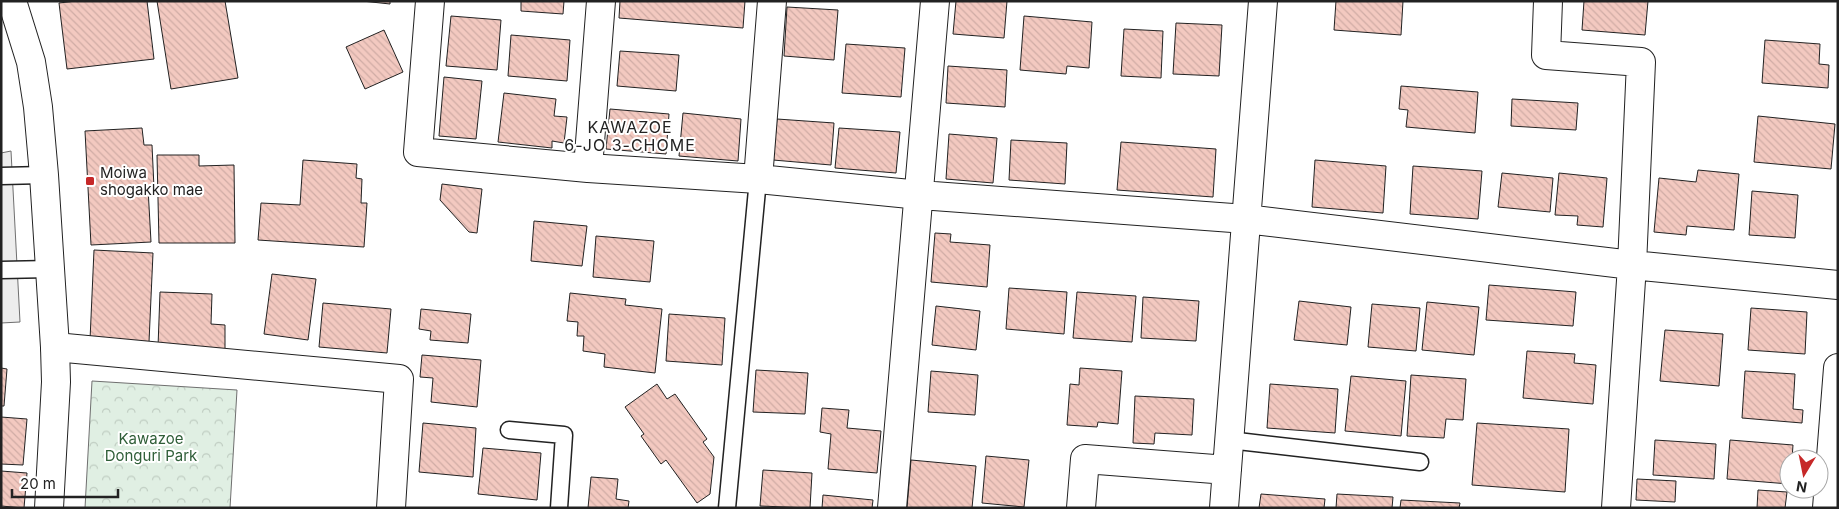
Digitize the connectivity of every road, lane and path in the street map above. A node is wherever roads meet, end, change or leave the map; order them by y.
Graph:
1 (12, 1) edge
2 (430, 1) edge
3 (601, 1) edge
4 (772, 1) edge
5 (935, 1) edge
6 (1263, 1) edge
7 (1548, 1) edge
8 (588, 168) junction
9 (44, 175) junction
10 (1, 176) edge
11 (758, 179) junction
12 (920, 195) junction
13 (1246, 219) junction
14 (1632, 265) junction
15 (50, 268) junction
16 (1, 270) edge
17 (1838, 285) edge
18 (55, 347) junction
19 (1838, 368) edge
20 (509, 430) dead end
21 (1229, 440) junction
22 (1420, 462) dead end
23 (1227, 470) junction
24 (49, 508) edge
25 (392, 508) edge
26 (559, 508) edge
27 (727, 508) edge
28 (892, 508) edge
29 (1080, 508) edge
30 (1224, 508) edge
31 (1616, 508) edge
32 (1827, 508) edge

1 - 9 street
2 - 8 street
3 - 8 street
4 - 11 street
5 - 12 street
6 - 13 street
7 - 14 street
8 - 11 street
9 - 10 lane
9 - 15 street
11 - 12 street
11 - 27 lane
12 - 13 street
12 - 28 street
13 - 14 street
13 - 21 street
14 - 17 street
14 - 31 street
15 - 16 lane
15 - 18 street
18 - 24 street
18 - 25 street
19 - 32 street
20 - 26 lane
21 - 22 lane
21 - 23 street
23 - 29 street
23 - 30 street

